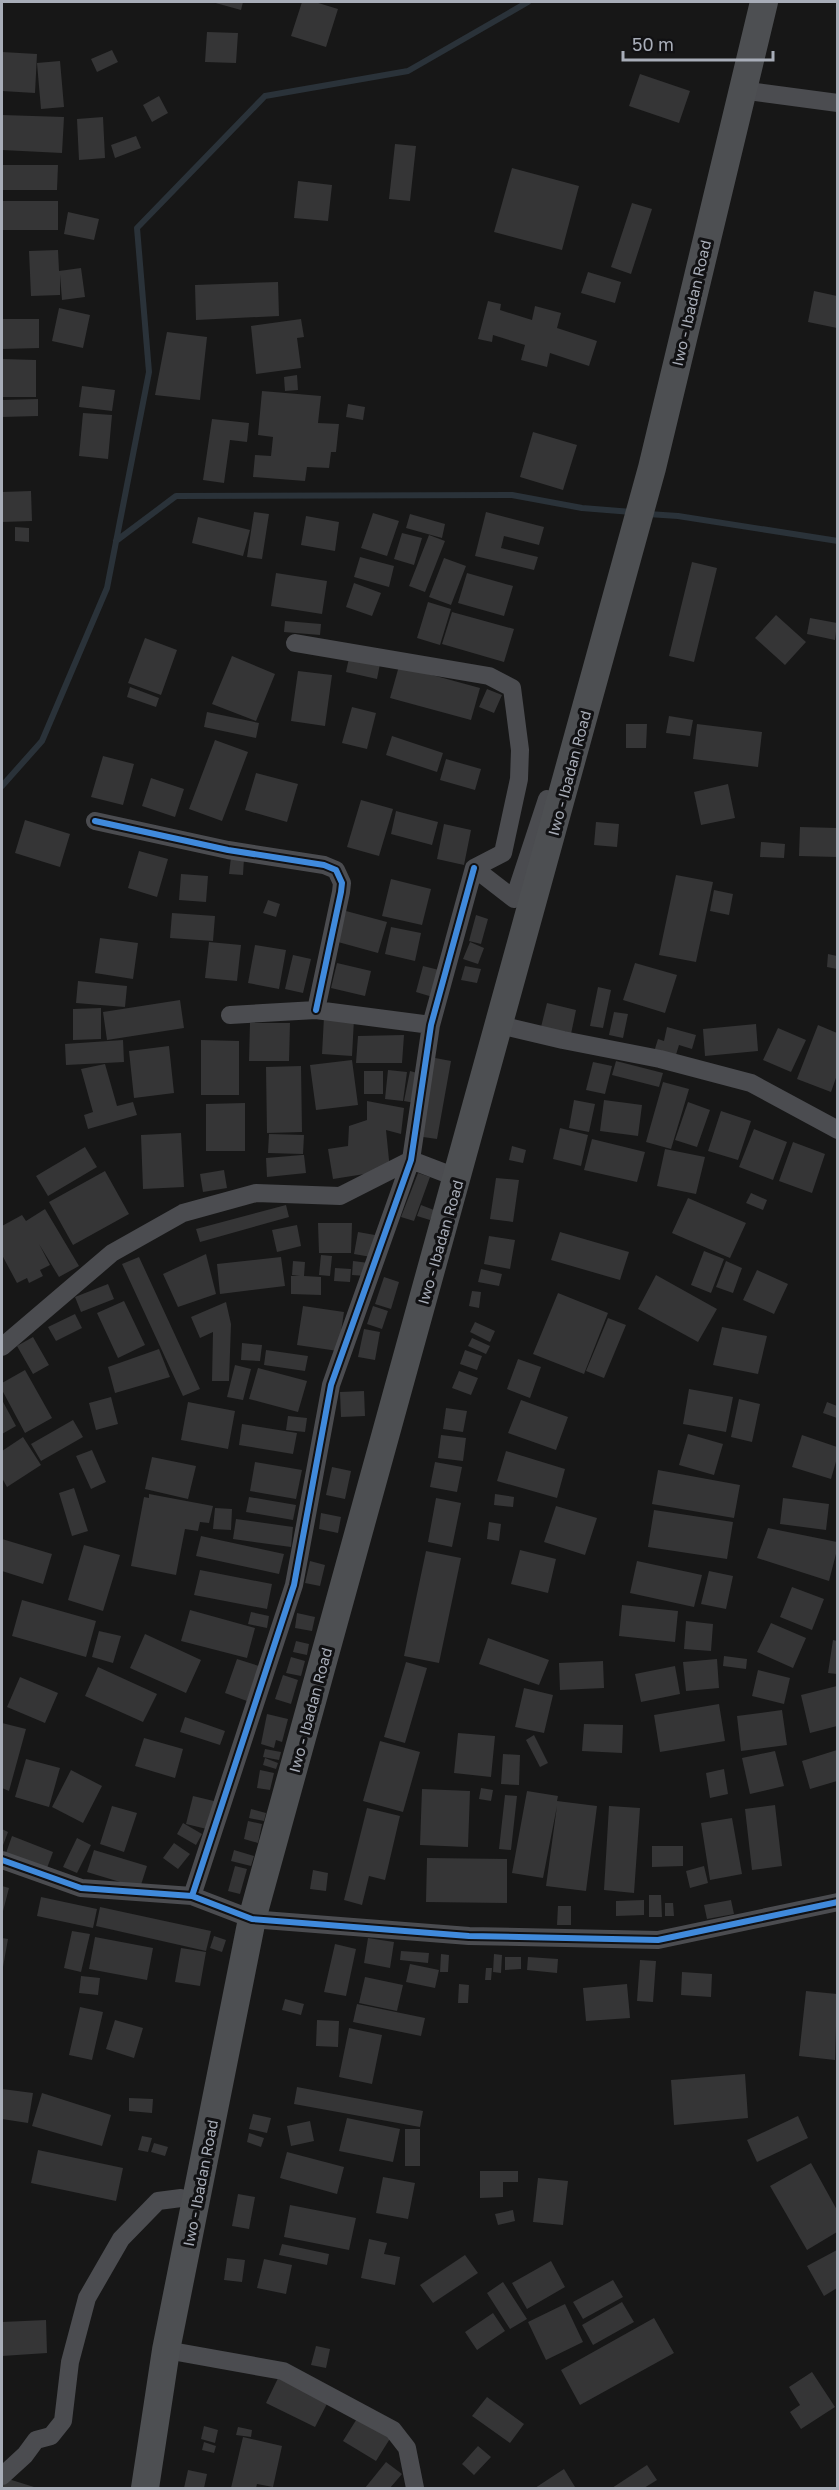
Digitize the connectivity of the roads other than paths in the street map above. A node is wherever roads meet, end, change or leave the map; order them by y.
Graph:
1 (764, 2) edge
2 (741, 90) junction
3 (837, 102) edge
4 (629, 553) junction
5 (295, 643) dead end
6 (94, 821) dead end
7 (474, 868) junction
8 (316, 1010) junction
9 (230, 1015) dead end
10 (431, 1025) junction
11 (500, 1025) junction
12 (837, 1130) edge
13 (411, 1160) junction
14 (458, 1178) junction
15 (2, 1347) edge
16 (2, 1860) edge
17 (192, 1896) junction
18 (837, 1902) edge
19 (252, 1919) junction
20 (197, 2203) junction
21 (166, 2350) junction
22 (2, 2476) edge
23 (145, 2488) edge
24 (416, 2488) edge

1 - 2 main road, Iwo - Ibadan Road
2 - 3 street
2 - 4 main road, Iwo - Ibadan Road
4 - 7 street
4 - 11 main road, Iwo - Ibadan Road
5 - 7 street
6 - 8 street
7 - 10 street
8 - 9 street
8 - 10 street
10 - 13 street
11 - 12 street
11 - 14 main road, Iwo - Ibadan Road
13 - 14 street
13 - 15 street
13 - 17 street
14 - 19 main road, Iwo - Ibadan Road
16 - 17 street
17 - 19 street
18 - 19 street
19 - 20 main road, Iwo - Ibadan Road
20 - 21 main road, Iwo - Ibadan Road
20 - 22 street
21 - 23 main road, Iwo - Ibadan Road
21 - 24 street

